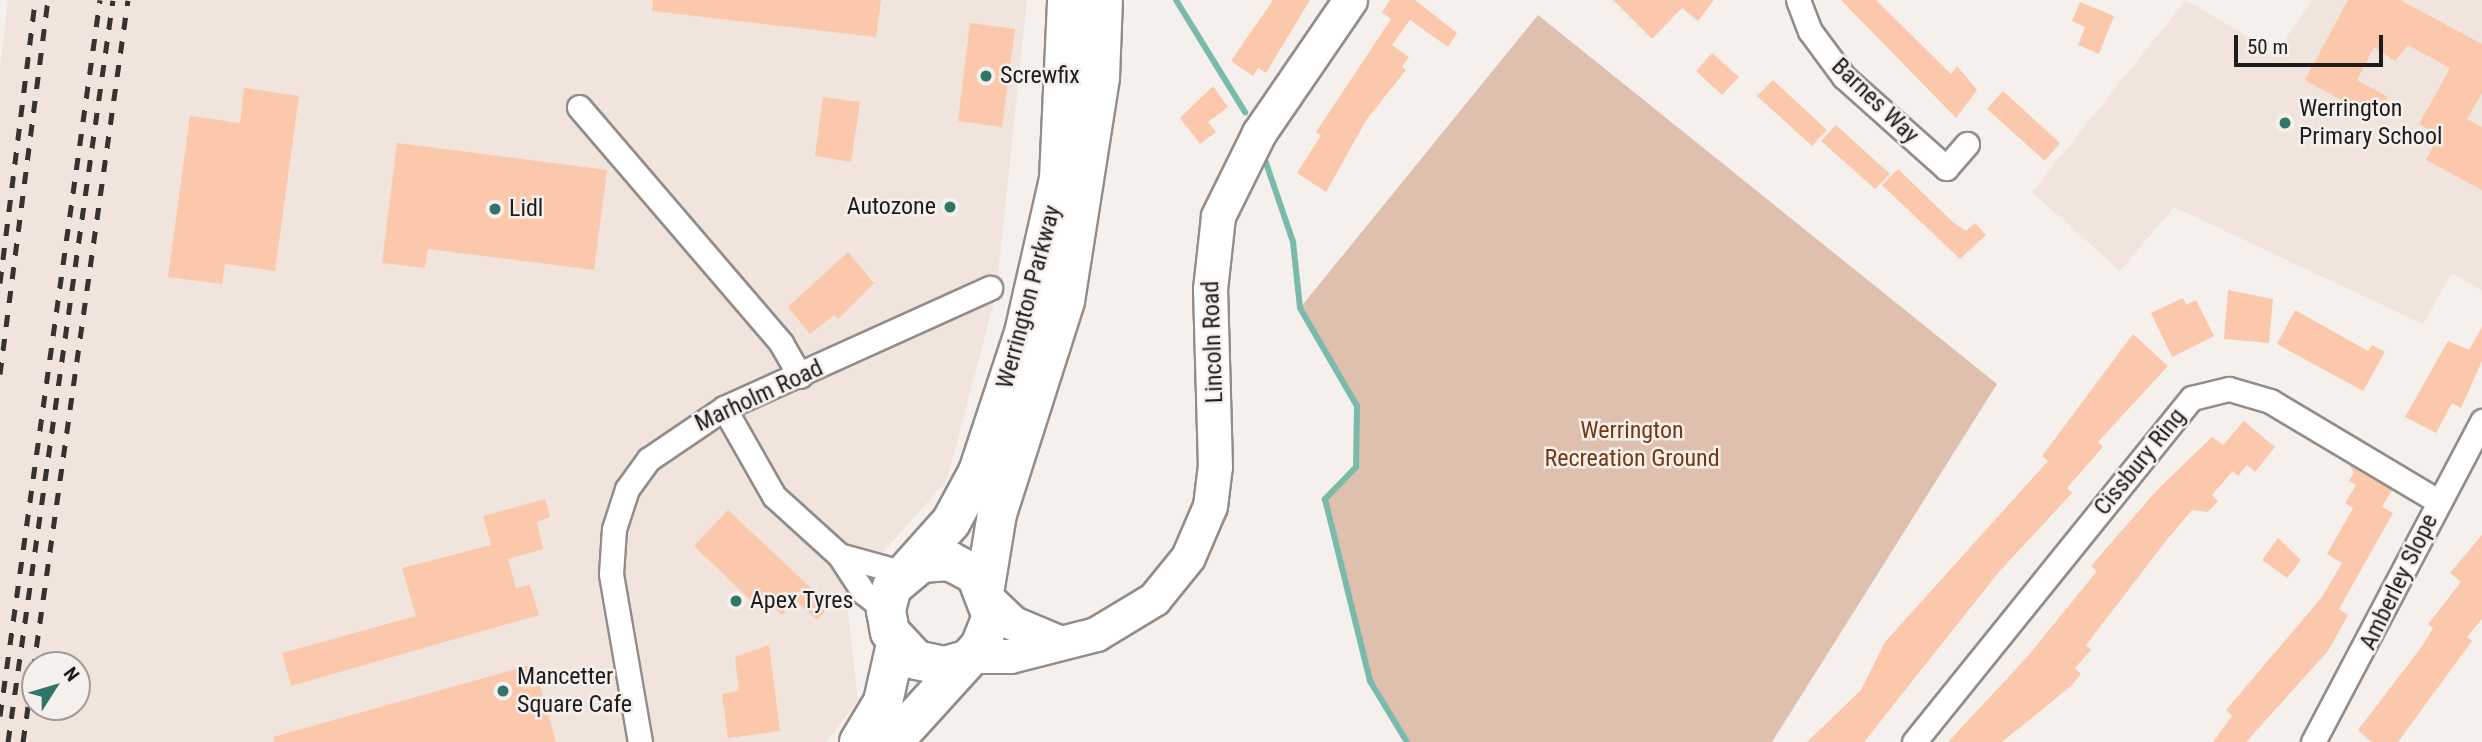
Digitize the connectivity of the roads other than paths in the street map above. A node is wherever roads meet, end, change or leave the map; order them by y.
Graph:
1 (1067, 0) edge
2 (1103, 0) edge
3 (1350, 0) edge
4 (1798, 0) edge
5 (579, 107) dead end
6 (1967, 144) dead end
7 (990, 288) dead end
8 (800, 376) junction
9 (1021, 390) junction
10 (724, 408) junction
11 (2482, 421) edge
12 (1006, 437) junction
13 (2438, 501) junction
14 (839, 555) junction
15 (907, 571) junction
16 (988, 594) junction
17 (891, 627) junction
18 (1058, 642) junction
19 (966, 658) junction
20 (640, 742) edge
21 (859, 742) edge
22 (893, 742) edge
23 (1914, 742) edge
24 (2313, 742) edge

1 - 9 highway, Werrington Parkway
2 - 9 highway, Werrington Parkway
3 - 18 street, Lincoln Road
4 - 6 street, Barnes Way
5 - 8 street
7 - 8 street, Marholm Road
8 - 10 street, Marholm Road
9 - 12 highway, Werrington Parkway
10 - 14 street
10 - 20 street, Marholm Road
11 - 13 street, Amberley Slope
12 - 15 highway, Werrington Parkway
12 - 16 highway, Werrington Parkway
13 - 23 street, Cissbury Ring
13 - 24 street, Amberley Slope
14 - 15 street
14 - 17 street
15 - 16 highway
15 - 17 highway
16 - 18 street
16 - 19 highway
17 - 19 highway
17 - 21 highway
18 - 19 street, Lincoln Road
19 - 22 highway

